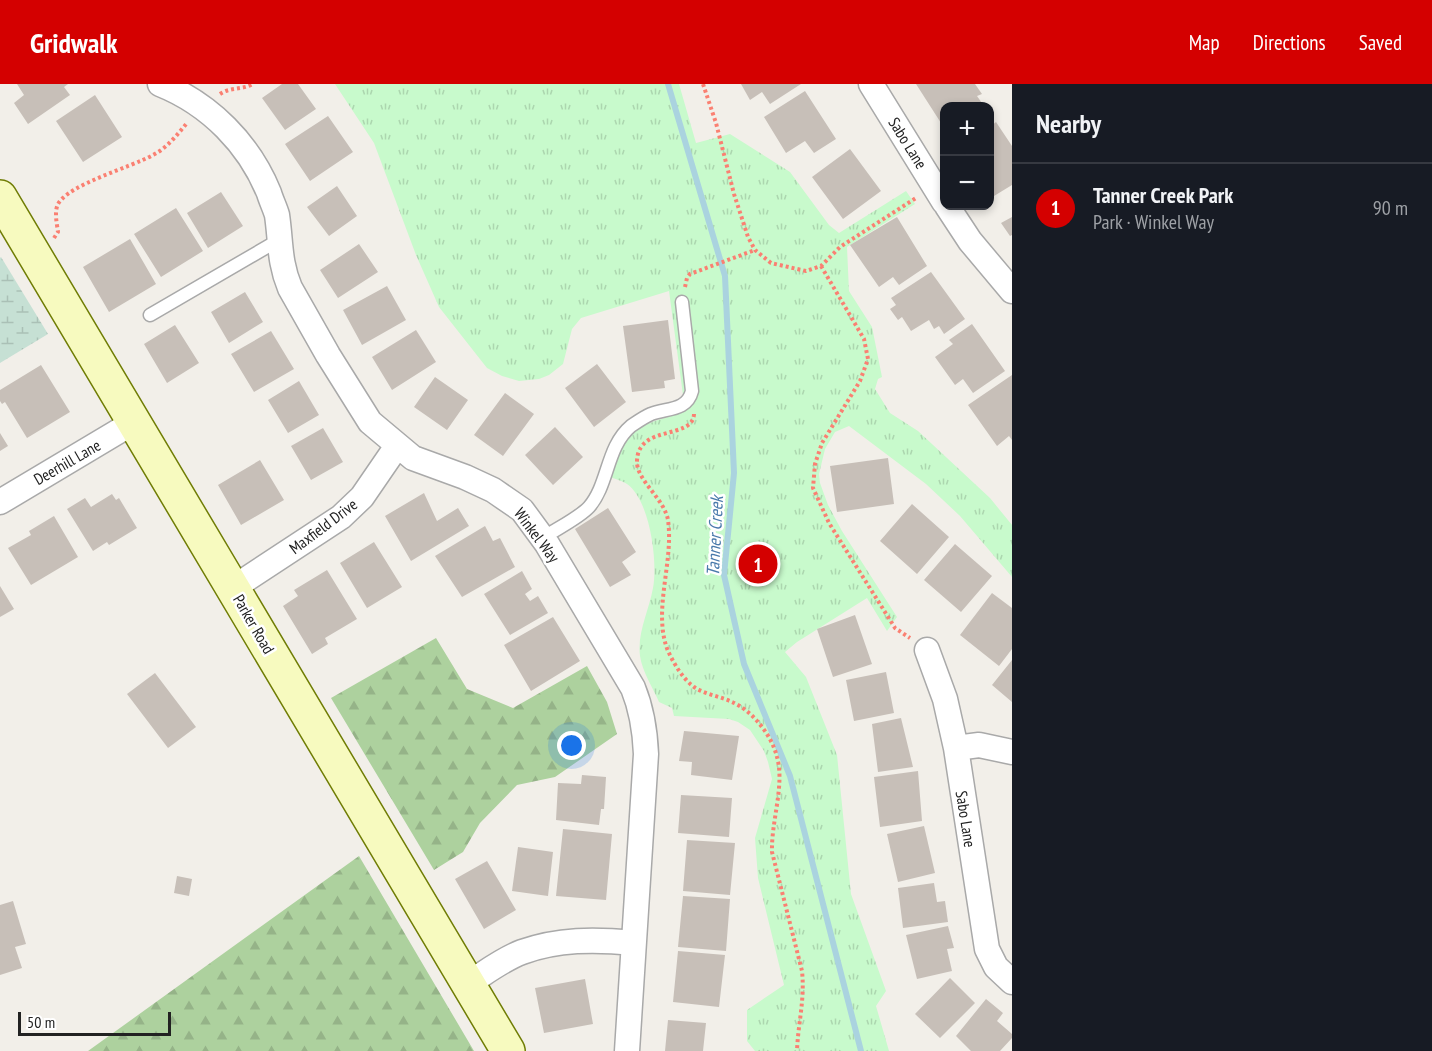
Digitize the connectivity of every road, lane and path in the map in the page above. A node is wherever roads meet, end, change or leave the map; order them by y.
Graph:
1 (160, 84) edge
2 (253, 84) edge
3 (703, 84) edge
4 (871, 84) edge
5 (222, 92) dead end
6 (185, 124) dead end
7 (940, 195) edge
8 (0, 197) edge
9 (940, 199) edge
10 (950, 210) edge
11 (54, 238) dead end
12 (279, 240) junction
13 (755, 250) junction
14 (821, 266) junction
15 (1012, 291) edge
16 (682, 302) joint
17 (150, 315) dead end
18 (692, 391) junction
19 (134, 422) junction
20 (397, 446) junction
21 (0, 502) edge
22 (543, 538) junction
23 (233, 588) junction
24 (927, 650) joint
25 (956, 748) junction
26 (1012, 752) edge
27 (633, 943) junction
28 (1012, 982) edge
29 (469, 983) junction
30 (508, 1051) edge
31 (627, 1051) edge
32 (797, 1051) edge

1 - 12 street, Winkel Way
2 - 5 path
3 - 13 path
4 - 7 street, Sabo Lane
6 - 11 path
8 - 19 street, Parker Road
9 - 14 path
10 - 15 street, Sabo Lane
12 - 17 lane
12 - 20 street, Winkel Way
13 - 14 path
13 - 16 path
14 - 24 path
16 - 18 lane
18 - 22 lane
18 - 32 path
19 - 21 street, Deerhill Lane
19 - 23 street, Parker Road
20 - 22 street, Winkel Way
20 - 23 street, Maxfield Drive
22 - 27 street, Winkel Way
23 - 29 street, Parker Road
24 - 25 street, Sabo Lane
25 - 26 street
25 - 28 street, Sabo Lane
27 - 29 street
27 - 31 street, Winkel Way
29 - 30 street, Parker Road

